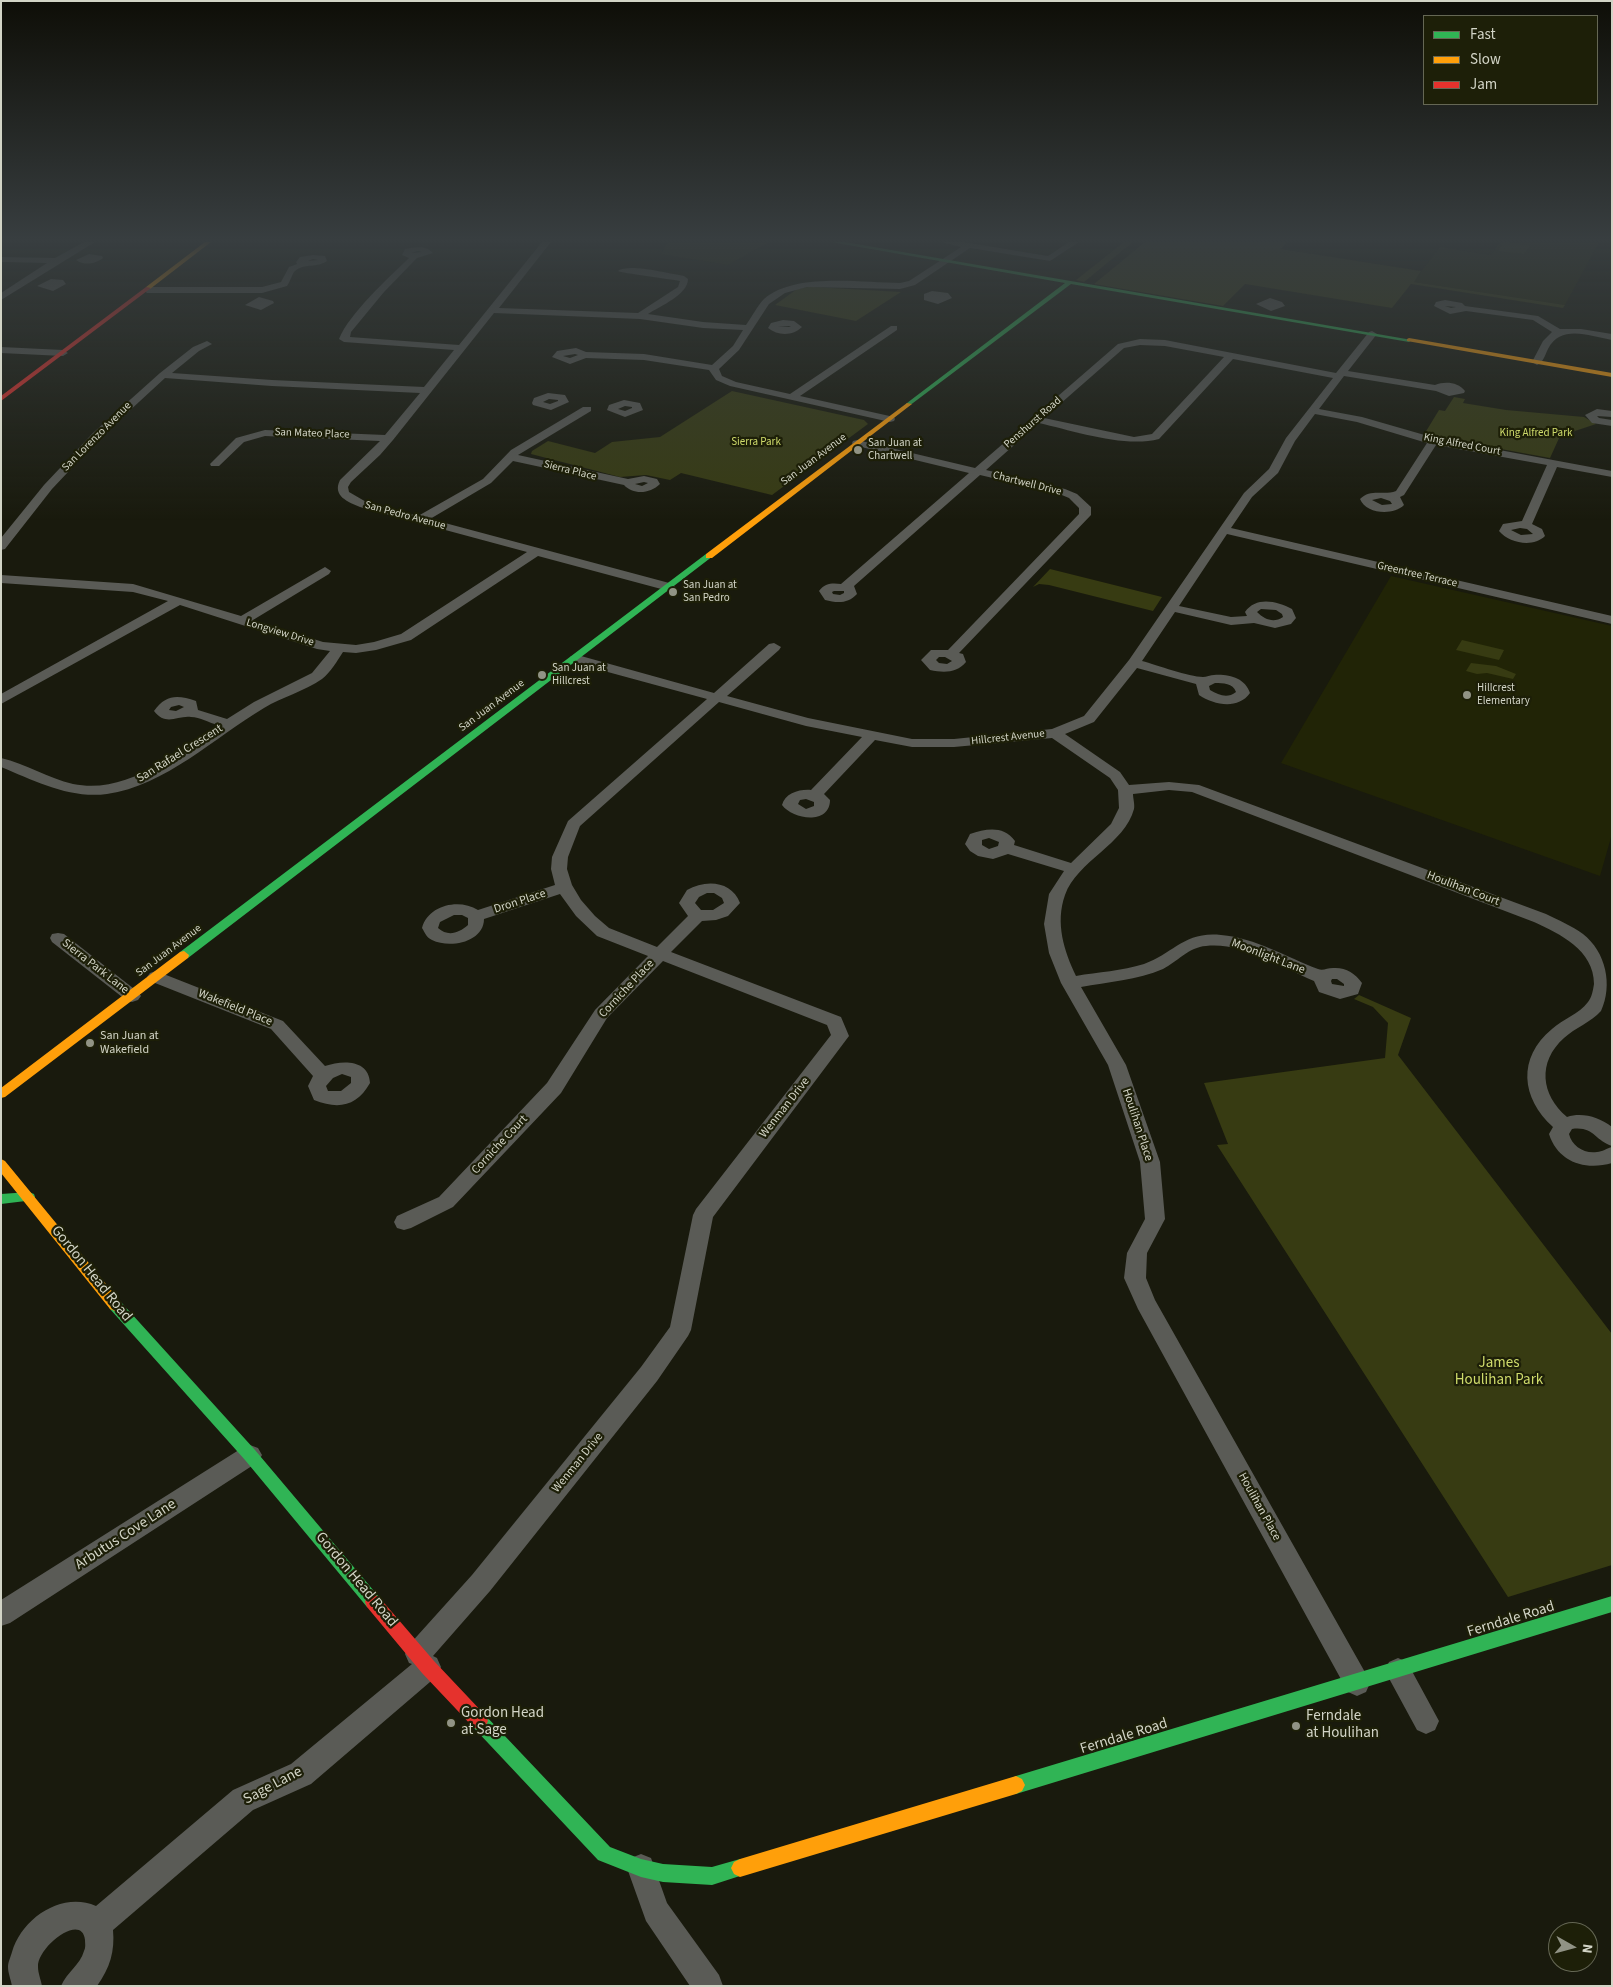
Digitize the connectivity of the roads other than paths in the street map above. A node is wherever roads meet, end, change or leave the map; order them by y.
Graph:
1 (1372, 334) edge
2 (87, 335) edge
3 (346, 335) edge
4 (473, 335) edge
5 (745, 335) edge
6 (884, 335) edge
7 (1000, 335) edge
8 (1376, 335) edge
9 (1553, 335) edge
10 (1598, 335) edge
11 (1612, 337) edge
12 (207, 344) dead end
13 (462, 348) junction
14 (1, 350) edge
15 (62, 353) junction
16 (583, 354) dead end
17 (1231, 356) junction
18 (1537, 362) junction
19 (714, 368) junction
20 (163, 375) junction
21 (1341, 375) junction
22 (1612, 375) edge
23 (1438, 388) dead end
24 (428, 390) junction
25 (792, 397) junction
26 (1, 399) edge
27 (562, 404) dead end
28 (1313, 411) junction
29 (1612, 414) edge
30 (890, 418) junction
31 (1037, 420) junction
32 (1612, 423) edge
33 (389, 438) junction
34 (1432, 441) junction
35 (857, 443) junction
36 (510, 457) junction
37 (1553, 463) junction
38 (215, 464) dead end
39 (977, 471) junction
40 (1612, 474) edge
41 (629, 483) dead end
42 (1391, 497) dead end
43 (420, 520) junction
44 (1526, 525) dead end
45 (1223, 530) junction
46 (1, 546) edge
47 (537, 550) junction
48 (325, 571) dead end
49 (2, 580) edge
50 (669, 587) junction
51 (845, 587) dead end
52 (178, 601) junction
53 (1172, 608) junction
54 (1255, 619) dead end
55 (1612, 620) edge
56 (242, 621) junction
57 (774, 647) dead end
58 (338, 649) junction
59 (951, 654) dead end
60 (576, 659) junction
61 (1134, 663) junction
62 (1205, 682) dead end
63 (714, 698) junction
64 (1, 700) edge
65 (188, 711) dead end
66 (228, 724) junction
67 (1055, 733) junction
68 (871, 736) junction
69 (1, 762) edge
70 (1125, 790) junction
71 (815, 795) dead end
72 (1006, 848) dead end
73 (1074, 869) junction
74 (565, 887) junction
75 (698, 914) dead end
76 (476, 916) dead end
77 (58, 938) dead end
78 (659, 954) junction
79 (156, 976) junction
80 (1323, 978) dead end
81 (1070, 983) junction
82 (132, 996) junction
83 (579, 1049) joint
84 (323, 1076) dead end
85 (1, 1094) edge
86 (1564, 1125) junction
87 (1612, 1139) edge
88 (1612, 1154) edge
89 (1, 1164) edge
90 (29, 1197) junction
91 (1, 1199) edge
92 (404, 1222) dead end
93 (250, 1455) junction
94 (1612, 1604) edge
95 (1, 1614) edge
96 (423, 1660) junction
97 (1398, 1671) junction
98 (1357, 1683) junction
99 (1426, 1721) dead end
100 (641, 1868) junction
101 (96, 1925) junction
102 (27, 1986) edge
103 (76, 1986) edge
104 (708, 1986) edge

1 - 21 street, Hillcrest Avenue
2 - 15 street
3 - 13 street
4 - 13 street, San Pedro Avenue
5 - 19 street
6 - 25 street
7 - 30 street, San Juan Avenue
8 - 18 street
9 - 18 street
10 - 11 street
12 - 20 street, San Lorenzo Avenue
13 - 24 street, San Pedro Avenue
14 - 15 street
15 - 26 street
16 - 19 street
17 - 21 street, Penshurst Road
17 - 31 street, Penshurst Road
17 - 31 street
18 - 22 street
19 - 25 street
20 - 24 street
20 - 46 street, San Lorenzo Avenue
21 - 23 street, Penshurst Road
21 - 28 street, Hillcrest Avenue
24 - 33 street, San Pedro Avenue
25 - 30 street
27 - 36 street
28 - 34 street, King Alfred Court
28 - 45 street, Hillcrest Avenue
29 - 32 street
30 - 35 street, San Juan Avenue
31 - 39 street, Penshurst Road
33 - 38 street, San Mateo Place
33 - 43 street, San Pedro Avenue
34 - 37 street, King Alfred Court
34 - 42 street
35 - 39 street, Chartwell Drive
35 - 50 street, San Juan Avenue
36 - 41 street, Sierra Place
36 - 43 street
37 - 40 street, King Alfred Court
37 - 44 street
39 - 51 street, Penshurst Road
39 - 59 street, Chartwell Drive
43 - 47 street, San Pedro Avenue
45 - 53 street, Hillcrest Avenue
45 - 55 street, Greentree Terrace
47 - 50 street, San Pedro Avenue
47 - 58 street, Longview Drive
48 - 56 street
49 - 52 street, Longview Drive
50 - 60 street, San Juan Avenue
52 - 56 street, Longview Drive
52 - 64 street
53 - 54 street
53 - 61 street, Hillcrest Avenue
56 - 58 street, Longview Drive
57 - 63 street, Wenman Drive
58 - 66 street, San Rafael Crescent
60 - 63 street, Hillcrest Avenue
60 - 79 street, San Juan Avenue
61 - 62 street
61 - 67 street, Hillcrest Avenue
63 - 68 street, Hillcrest Avenue
63 - 74 street, Wenman Drive
65 - 66 street
66 - 69 street, San Rafael Crescent
67 - 68 street, Hillcrest Avenue
67 - 70 street
68 - 71 street
70 - 73 street, Houlihan Place
70 - 86 street, Houlihan Court
72 - 73 street
73 - 81 street, Houlihan Place
74 - 76 street, Dron Place
74 - 78 street, Wenman Drive
75 - 78 street, Corniche Place
77 - 82 street, Sierra Park Lane
78 - 83 street, Corniche Place
78 - 96 street, Wenman Drive
79 - 82 street, San Juan Avenue
79 - 84 street, Wakefield Place
80 - 81 street, Moonlight Lane
81 - 98 street, Houlihan Place
82 - 85 street, San Juan Avenue
83 - 92 street, Corniche Court
86 - 87 street
86 - 88 street
89 - 90 street, Gordon Head Road
90 - 91 street
90 - 93 street, Gordon Head Road
93 - 95 street, Arbutus Cove Lane
93 - 96 street, Gordon Head Road
94 - 97 street, Ferndale Road
96 - 100 street, Gordon Head Road
96 - 101 street, Sage Lane
97 - 98 street, Ferndale Road
97 - 99 street
98 - 100 street, Ferndale Road
100 - 104 street
101 - 102 street
101 - 103 street

